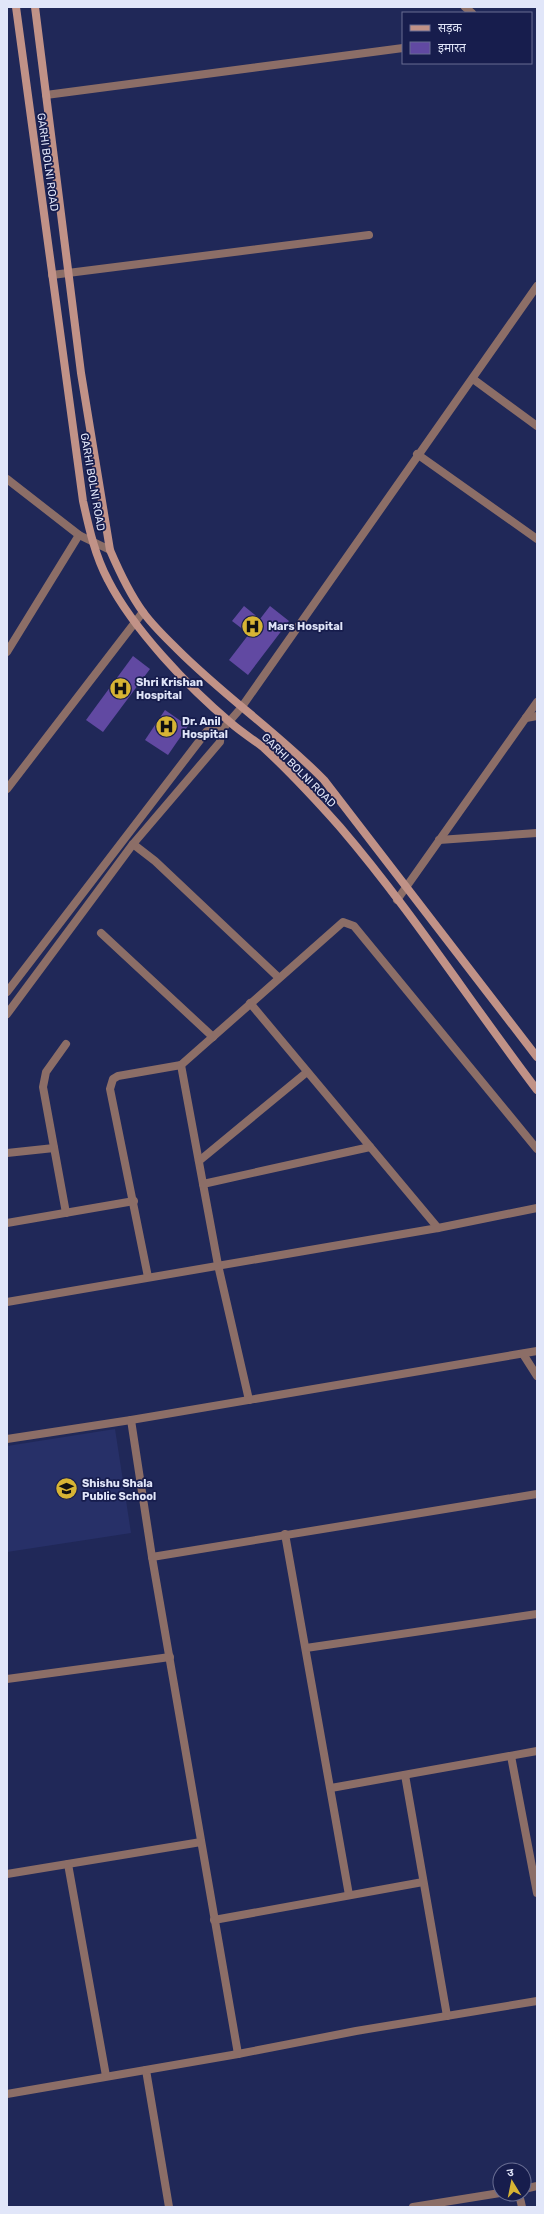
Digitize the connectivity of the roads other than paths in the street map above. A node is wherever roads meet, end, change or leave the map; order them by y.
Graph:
1 (16, 7) edge
2 (35, 7) edge
3 (402, 48) edge
4 (46, 95) junction
5 (369, 235) dead end
6 (68, 274) junction
7 (52, 275) junction
8 (537, 286) edge
9 (473, 379) junction
10 (537, 426) edge
11 (417, 454) junction
12 (7, 479) edge
13 (79, 535) junction
14 (537, 539) edge
15 (92, 541) junction
16 (110, 550) junction
17 (143, 612) junction
18 (135, 623) junction
19 (7, 652) edge
20 (537, 702) edge
21 (241, 708) junction
22 (537, 716) edge
23 (526, 718) junction
24 (230, 722) junction
25 (221, 731) junction
26 (7, 789) edge
27 (537, 833) edge
28 (439, 840) junction
29 (133, 844) junction
30 (408, 887) junction
31 (397, 900) junction
32 (101, 933) dead end
33 (278, 977) junction
34 (7, 992) edge
35 (250, 1003) junction
36 (7, 1014) edge
37 (213, 1037) junction
38 (66, 1044) dead end
39 (537, 1057) edge
40 (181, 1065) junction
41 (307, 1072) junction
42 (537, 1090) edge
43 (370, 1147) junction
44 (54, 1148) junction
45 (537, 1149) edge
46 (7, 1153) edge
47 (199, 1161) junction
48 (203, 1184) junction
49 (134, 1201) junction
50 (537, 1208) edge
51 (66, 1213) junction
52 (7, 1223) edge
53 (438, 1228) junction
54 (218, 1265) junction
55 (148, 1277) junction
56 (7, 1302) edge
57 (537, 1351) edge
58 (523, 1354) junction
59 (537, 1376) edge
60 (249, 1400) junction
61 (131, 1420) junction
62 (7, 1439) edge
63 (537, 1494) edge
64 (285, 1534) junction
65 (152, 1557) junction
66 (537, 1614) edge
67 (306, 1648) junction
68 (170, 1657) junction
69 (7, 1678) edge
70 (537, 1751) edge
71 (511, 1756) junction
72 (405, 1775) junction
73 (331, 1788) junction
74 (201, 1842) junction
75 (68, 1864) junction
76 (534, 1866) edge
77 (7, 1874) edge
78 (423, 1882) junction
79 (537, 1893) edge
80 (349, 1895) junction
81 (214, 1920) junction
82 (537, 2001) edge
83 (447, 2016) junction
84 (238, 2054) junction
85 (146, 2070) junction
86 (106, 2076) junction
87 (7, 2094) edge
88 (492, 2194) edge
89 (169, 2207) edge
90 (413, 2207) edge

1 - 7 main road, GARHI BOLNI ROAD
2 - 4 main road, GARHI BOLNI ROAD
3 - 4 street
4 - 6 main road, GARHI BOLNI ROAD
5 - 6 street
6 - 7 street
6 - 16 main road, GARHI BOLNI ROAD
7 - 15 main road, GARHI BOLNI ROAD
8 - 9 street
9 - 10 street
9 - 11 street
11 - 14 street
11 - 21 street
12 - 13 street
13 - 15 street
13 - 19 street
15 - 16 street
15 - 18 main road, GARHI BOLNI ROAD
16 - 17 main road, GARHI BOLNI ROAD
17 - 18 street
17 - 21 main road, GARHI BOLNI ROAD
18 - 24 main road, GARHI BOLNI ROAD
18 - 26 street
20 - 23 street
21 - 24 street
21 - 30 main road, GARHI BOLNI ROAD
22 - 23 street
23 - 28 street
24 - 25 street
24 - 31 main road, GARHI BOLNI ROAD
25 - 29 street
25 - 34 street
27 - 28 street
28 - 30 street
29 - 33 street
29 - 36 street
30 - 31 street
30 - 39 main road, GARHI BOLNI ROAD
31 - 42 main road, GARHI BOLNI ROAD
32 - 37 street
33 - 35 street
33 - 45 street
35 - 37 street
35 - 41 street
37 - 40 street
38 - 44 street
40 - 47 street
40 - 49 street
41 - 43 street
41 - 47 street
43 - 48 street
43 - 53 street
44 - 46 street
44 - 51 street
47 - 48 street
48 - 54 street
49 - 51 street
49 - 55 street
50 - 53 street
51 - 52 street
53 - 54 street
54 - 55 street
54 - 60 street
55 - 56 street
57 - 58 street
58 - 59 street
58 - 60 street
60 - 61 street
61 - 62 street
61 - 65 street
63 - 64 street
64 - 65 street
64 - 67 street
65 - 68 street
66 - 67 street
67 - 73 street
68 - 69 street
68 - 74 street
70 - 71 street
71 - 72 street
71 - 76 street
72 - 73 street
72 - 78 street
73 - 80 street
74 - 75 street
74 - 81 street
75 - 77 street
75 - 86 street
76 - 79 street
78 - 80 street
78 - 83 street
80 - 81 street
81 - 84 street
82 - 83 street
83 - 84 street
84 - 85 street
85 - 86 street
85 - 89 street
86 - 87 street
88 - 90 street

